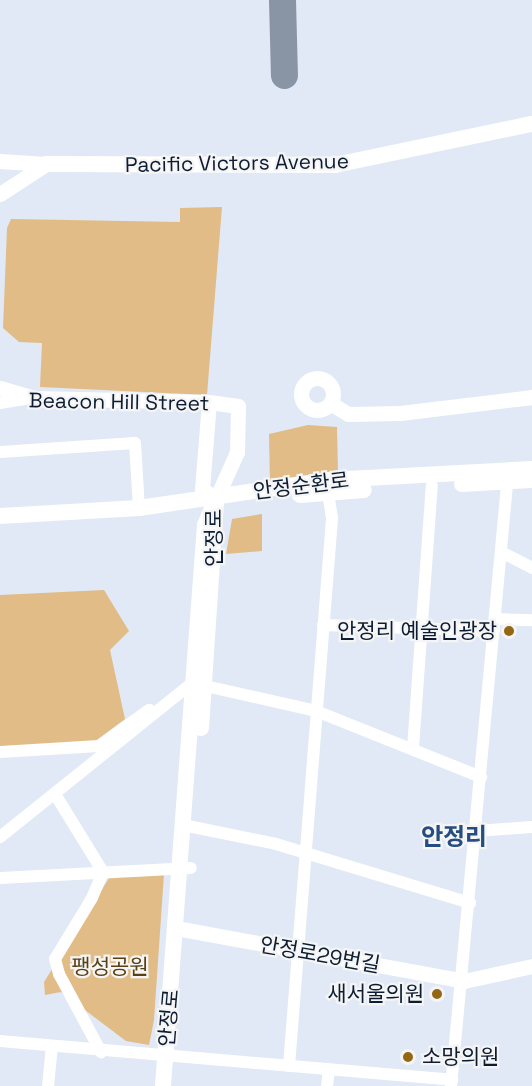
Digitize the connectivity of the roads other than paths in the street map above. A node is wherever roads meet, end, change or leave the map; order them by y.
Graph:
1 (532, 124) edge
2 (0, 161) edge
3 (46, 164) junction
4 (0, 194) edge
5 (0, 388) edge
6 (532, 397) edge
7 (34, 398) junction
8 (209, 402) junction
9 (0, 403) edge
10 (330, 404) dead end
11 (0, 452) edge
12 (532, 469) edge
13 (508, 476) junction
14 (532, 480) edge
15 (432, 486) junction
16 (328, 492) junction
17 (216, 499) junction
18 (139, 508) junction
19 (0, 516) edge
20 (501, 552) junction
21 (532, 568) edge
22 (532, 620) edge
23 (323, 625) junction
24 (494, 625) junction
25 (423, 627) junction
26 (197, 682) junction
27 (316, 711) junction
28 (413, 748) junction
29 (0, 752) edge
30 (481, 777) junction
31 (55, 794) junction
32 (188, 825) junction
33 (532, 827) edge
34 (476, 831) junction
35 (0, 837) edge
36 (306, 853) junction
37 (185, 868) junction
38 (103, 872) junction
39 (0, 878) edge
40 (470, 903) junction
41 (181, 929) junction
42 (298, 950) junction
43 (532, 966) edge
44 (464, 981) junction
45 (0, 1041) edge
46 (52, 1046) junction
47 (101, 1052) junction
48 (171, 1056) junction
49 (289, 1066) junction
50 (329, 1070) junction
51 (451, 1083) edge
52 (48, 1086) edge
53 (163, 1086) edge
54 (174, 1086) edge
55 (327, 1086) edge

1 - 3 main road, Pacific Victors Avenue
2 - 3 street
3 - 4 street
5 - 7 street
6 - 10 street
7 - 8 street, Beacon Hill Street
7 - 9 street, Beacon Hill Street
8 - 17 street
8 - 17 street, Beacon Hill Street
11 - 18 street
12 - 13 main road, 안정순환로
13 - 14 main road, 안정순환로
13 - 15 main road, 안정순환로
13 - 17 main road, 안정순환로
13 - 20 street
15 - 16 main road, 안정순환로
15 - 25 street
16 - 17 main road, 안정순환로
16 - 23 street
17 - 18 main road, 안정순환로
17 - 26 main road, 안정로
18 - 19 main road, 안정순환로
20 - 21 street
20 - 24 street
22 - 24 street
23 - 25 street
23 - 27 street
24 - 25 street
24 - 30 street
25 - 28 street
26 - 27 street
26 - 29 street
26 - 31 street
26 - 32 main road, 안정로
27 - 28 street
27 - 36 street
28 - 30 street
30 - 34 street
31 - 35 street
31 - 38 street
32 - 36 street
32 - 37 main road, 안정로
33 - 34 street
34 - 40 street
36 - 40 street
36 - 42 street
37 - 38 street
37 - 41 main road, 안정로
38 - 39 street
38 - 47 street
40 - 44 street
41 - 42 street, 안정로29번길
41 - 48 main road, 안정로
42 - 44 street, 안정로29번길
42 - 49 street
43 - 44 street
44 - 51 street
45 - 46 street
46 - 47 street
46 - 52 street
47 - 48 street
48 - 49 street
48 - 53 main road, 안정로
48 - 54 main road, 안정로
49 - 50 street
50 - 51 street
50 - 55 street

